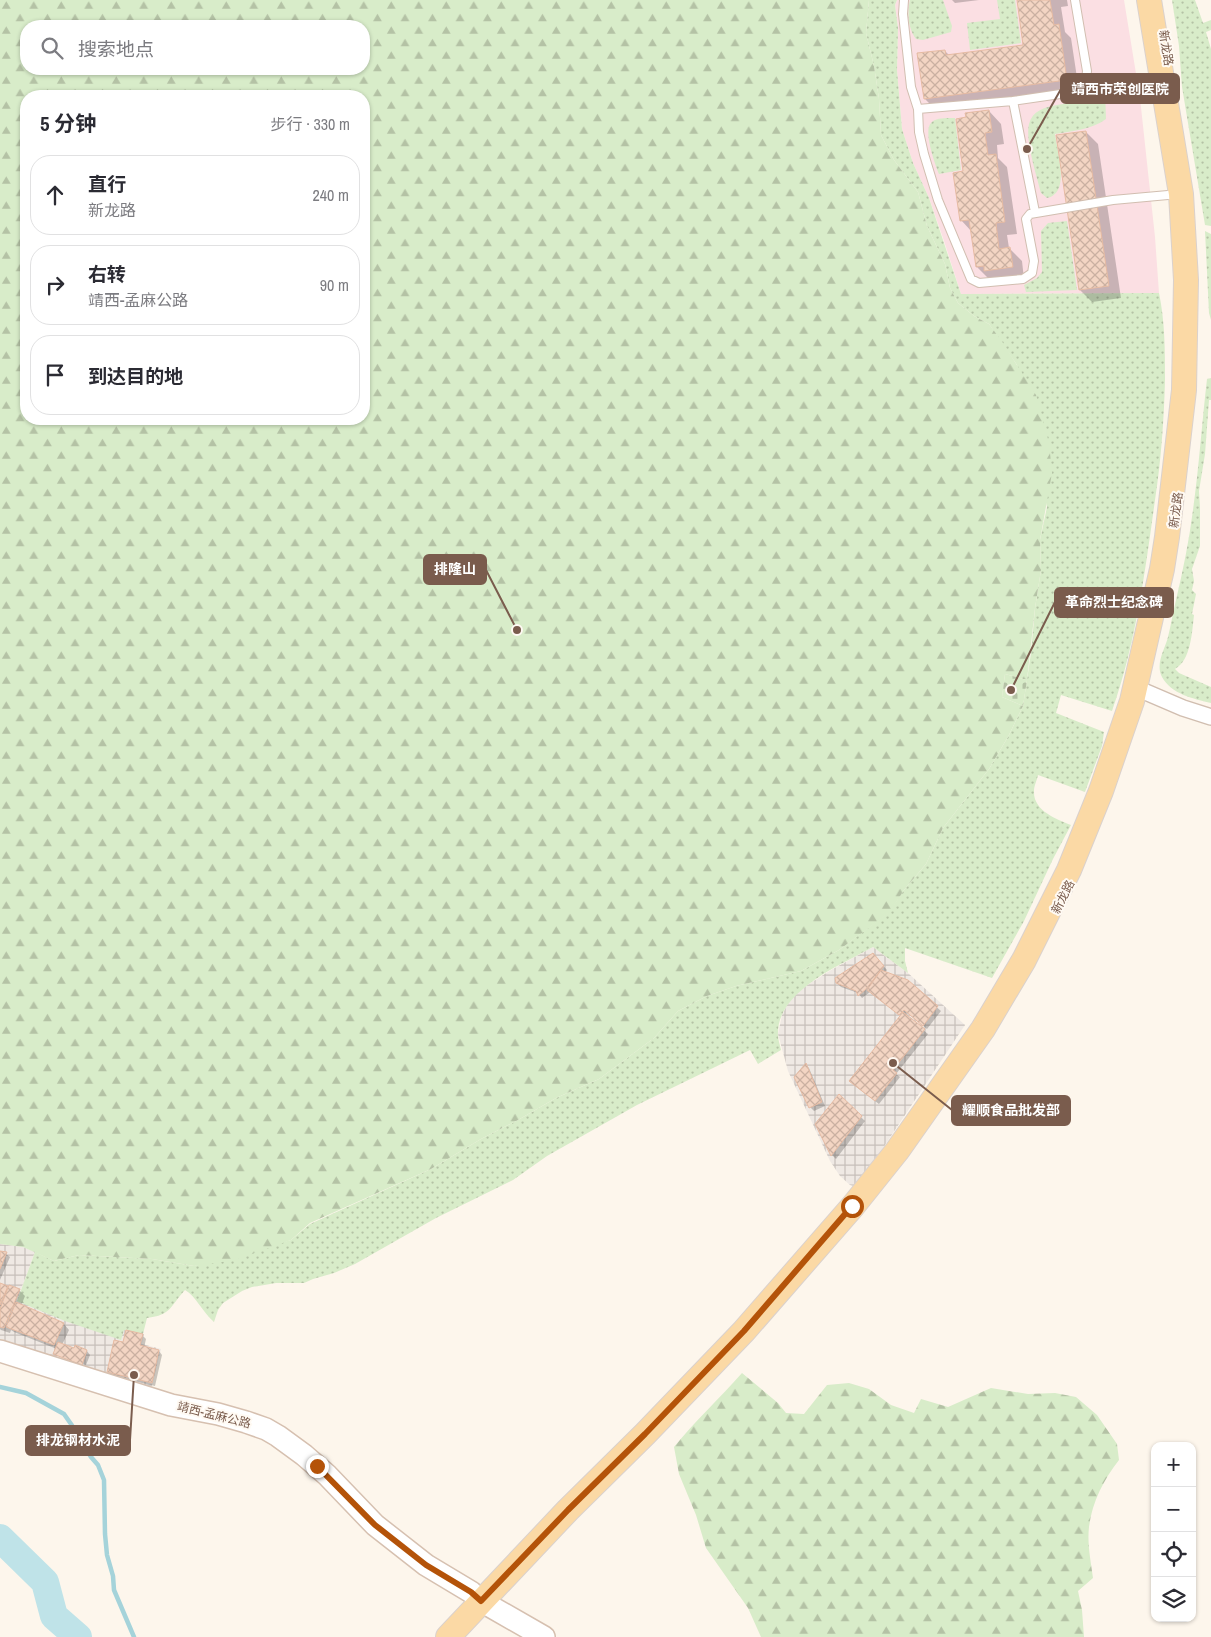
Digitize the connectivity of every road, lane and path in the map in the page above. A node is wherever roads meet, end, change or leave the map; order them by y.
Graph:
1 (904, 0) edge
2 (1075, 0) edge
3 (1149, 0) edge
4 (1158, 0) edge
5 (1013, 101) junction
6 (918, 109) junction
7 (1184, 194) junction
8 (1036, 212) junction
9 (1137, 688) junction
10 (1211, 716) edge
11 (0, 1351) edge
12 (481, 1601) junction
13 (448, 1637) edge
14 (544, 1637) edge

1 - 6 lane
2 - 5 lane
3 - 7 main road, 新龙路
4 - 7 main road, 新龙路
5 - 6 lane
5 - 8 lane
6 - 8 lane
7 - 8 lane
7 - 9 main road, 新龙路
9 - 10 street
9 - 12 main road, 新龙路
11 - 12 main road, 靖西-孟麻公路
12 - 13 main road, 新龙路
12 - 14 main road, 靖西-孟麻公路

